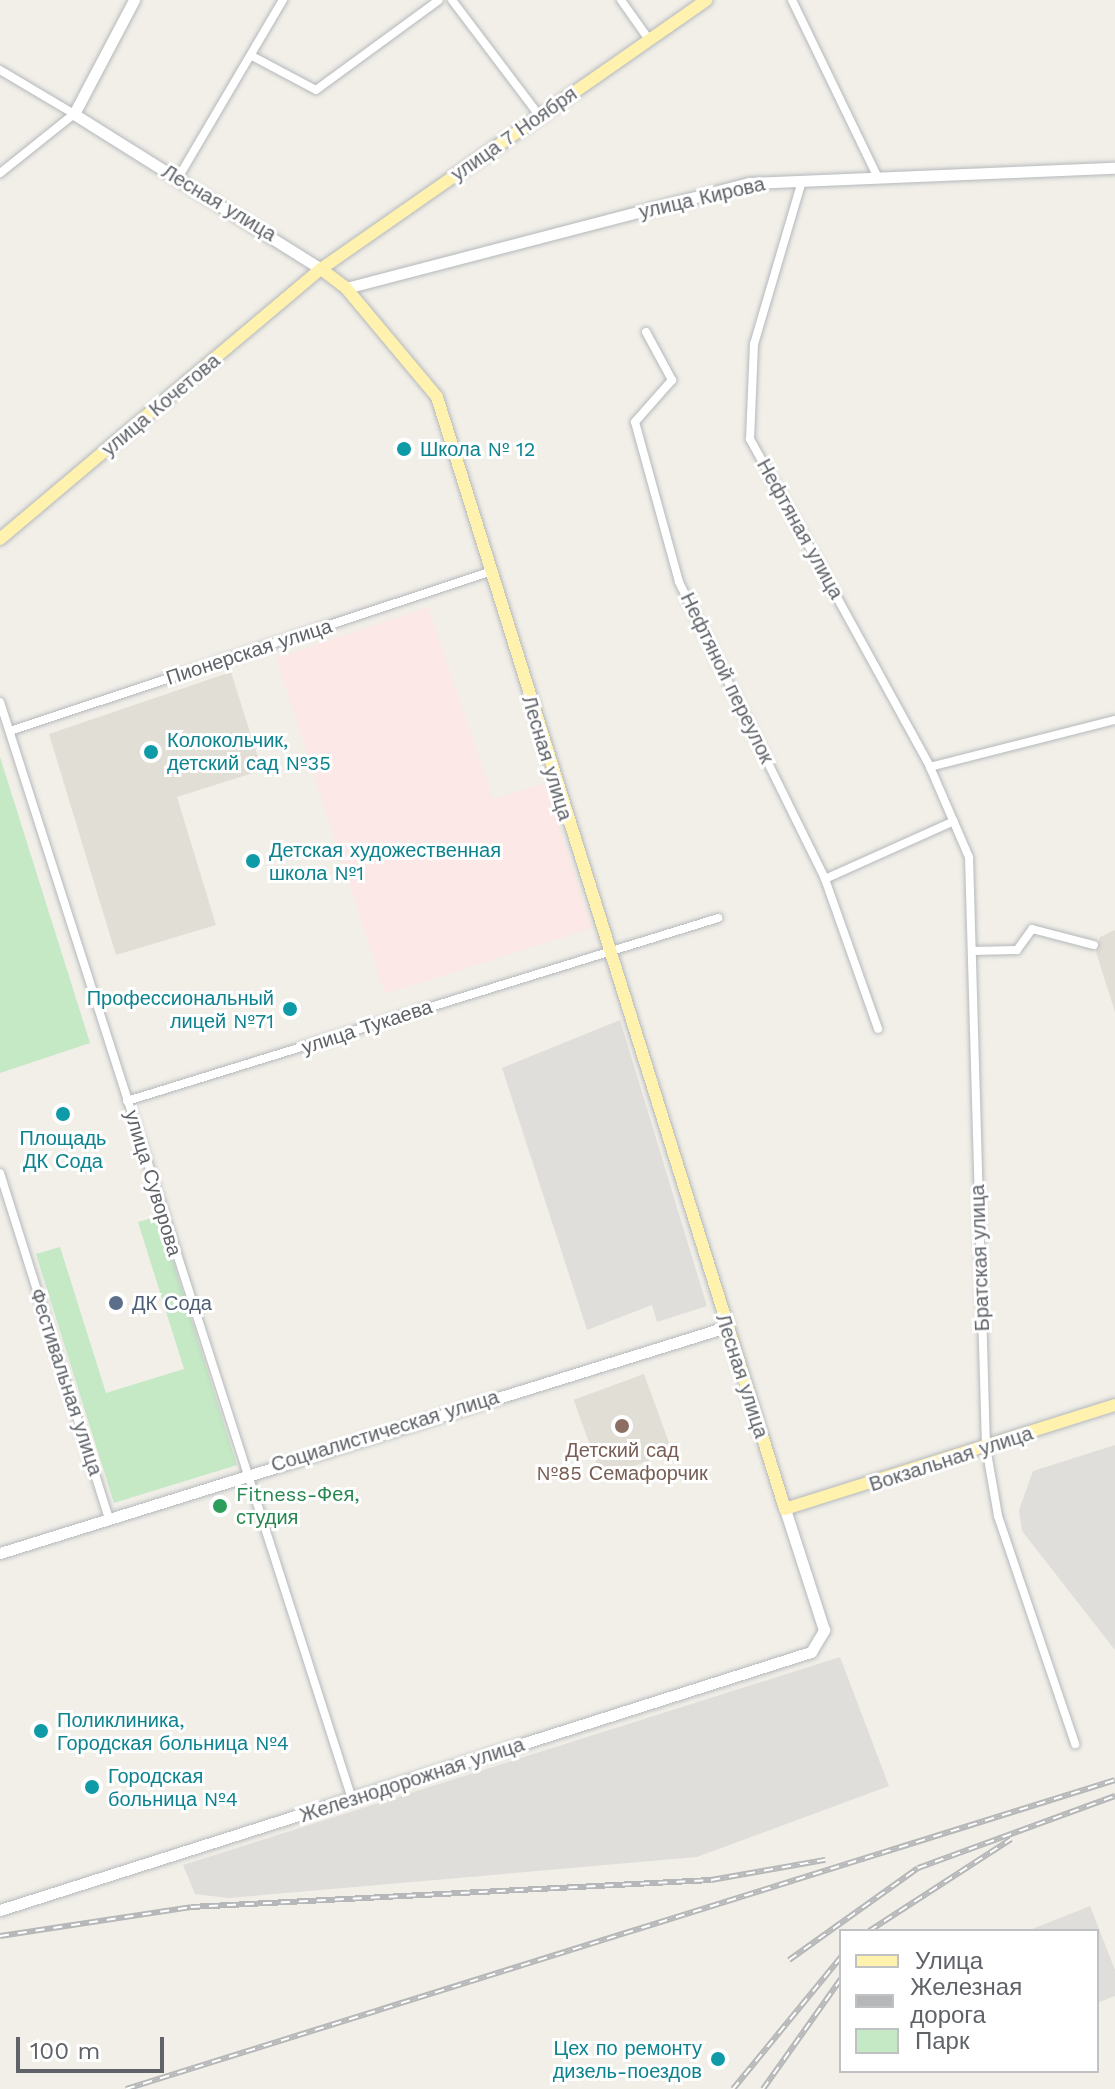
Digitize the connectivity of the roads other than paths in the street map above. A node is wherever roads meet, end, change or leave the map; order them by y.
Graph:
1 (134, 0) edge
2 (283, 0) edge
3 (439, 0) edge
4 (452, 0) edge
5 (621, 0) edge
6 (707, 0) edge
7 (792, 0) edge
8 (650, 41) junction
9 (252, 56) junction
10 (0, 70) edge
11 (74, 114) junction
12 (539, 115) junction
13 (1115, 168) edge
14 (0, 173) edge
15 (178, 178) junction
16 (878, 178) junction
17 (802, 181) junction
18 (321, 269) junction
19 (346, 288) junction
20 (646, 332) dead end
21 (0, 539) edge
22 (489, 572) junction
23 (0, 702) edge
24 (1115, 720) edge
25 (10, 731) junction
26 (930, 767) junction
27 (954, 821) junction
28 (825, 879) junction
29 (718, 918) dead end
30 (1094, 945) dead end
31 (608, 951) junction
32 (972, 951) junction
33 (878, 1029) dead end
34 (127, 1101) junction
35 (1, 1179) edge
36 (726, 1327) junction
37 (1115, 1405) edge
38 (986, 1447) junction
39 (246, 1474) junction
40 (785, 1509) junction
41 (109, 1519) junction
42 (0, 1553) edge
43 (820, 1643) joint
44 (1075, 1744) dead end
45 (352, 1799) junction
46 (0, 1910) edge

1 - 11 street
2 - 9 street
3 - 9 street
4 - 12 street
5 - 8 street
6 - 8 main road, улица 7 Ноября
7 - 16 street
8 - 12 main road, улица 7 Ноября
9 - 15 street
10 - 11 street, Лесная улица
11 - 14 street
11 - 15 street, Лесная улица
12 - 18 main road, улица 7 Ноября
13 - 16 street, улица Кирова
15 - 18 street, Лесная улица
16 - 17 street, улица Кирова
17 - 19 street, улица Кирова
17 - 26 street, Нефтяная улица
18 - 19 main road, Лесная улица
18 - 21 main road, улица Кочетова
19 - 22 main road, Лесная улица
20 - 28 street, Нефтяной переулок
22 - 25 street, Пионерская улица
22 - 31 main road, Лесная улица
23 - 25 street, улица Суворова
24 - 26 street
25 - 34 street, улица Суворова
26 - 27 street, Братская улица
27 - 28 street
27 - 32 street, Братская улица
28 - 33 street, Нефтяной переулок
29 - 31 street, улица Тукаева
30 - 32 street
31 - 34 street, улица Тукаева
31 - 36 main road, Лесная улица
32 - 38 street, Братская улица
34 - 39 street, улица Суворова
35 - 41 street, Фестивальная улица
36 - 39 street, Социалистическая улица
36 - 40 main road, Лесная улица
37 - 38 main road, Вокзальная улица
38 - 40 main road, Вокзальная улица
38 - 44 street, Братская улица
39 - 41 street, Социалистическая улица
39 - 45 street, улица Суворова
40 - 43 street, Лесная улица
41 - 42 street, Социалистическая улица
43 - 45 street, Железнодорожная улица
45 - 46 street, Железнодорожная улица

